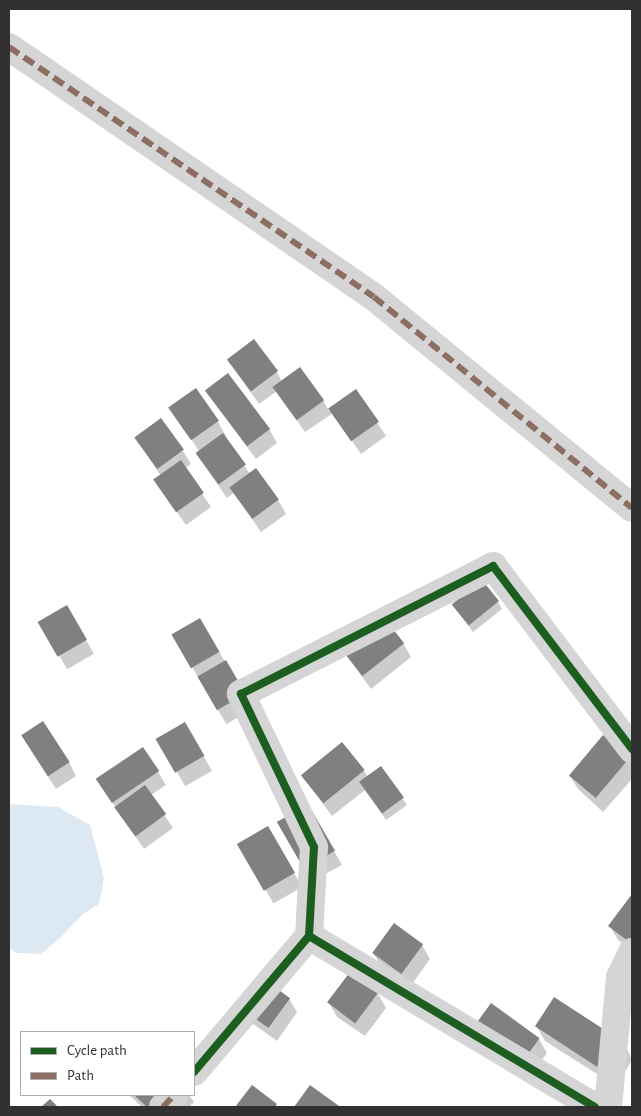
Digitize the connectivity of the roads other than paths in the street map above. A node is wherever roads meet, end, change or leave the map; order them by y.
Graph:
1 (9, 47) edge
2 (632, 508) edge
3 (632, 749) edge
4 (309, 936) junction
5 (632, 952) edge
6 (195, 1071) edge
7 (173, 1096) edge
8 (163, 1107) edge
9 (595, 1107) edge
10 (608, 1107) edge

1 - 2 street
3 - 4 street
4 - 6 street
4 - 9 street
5 - 10 street
7 - 8 street

